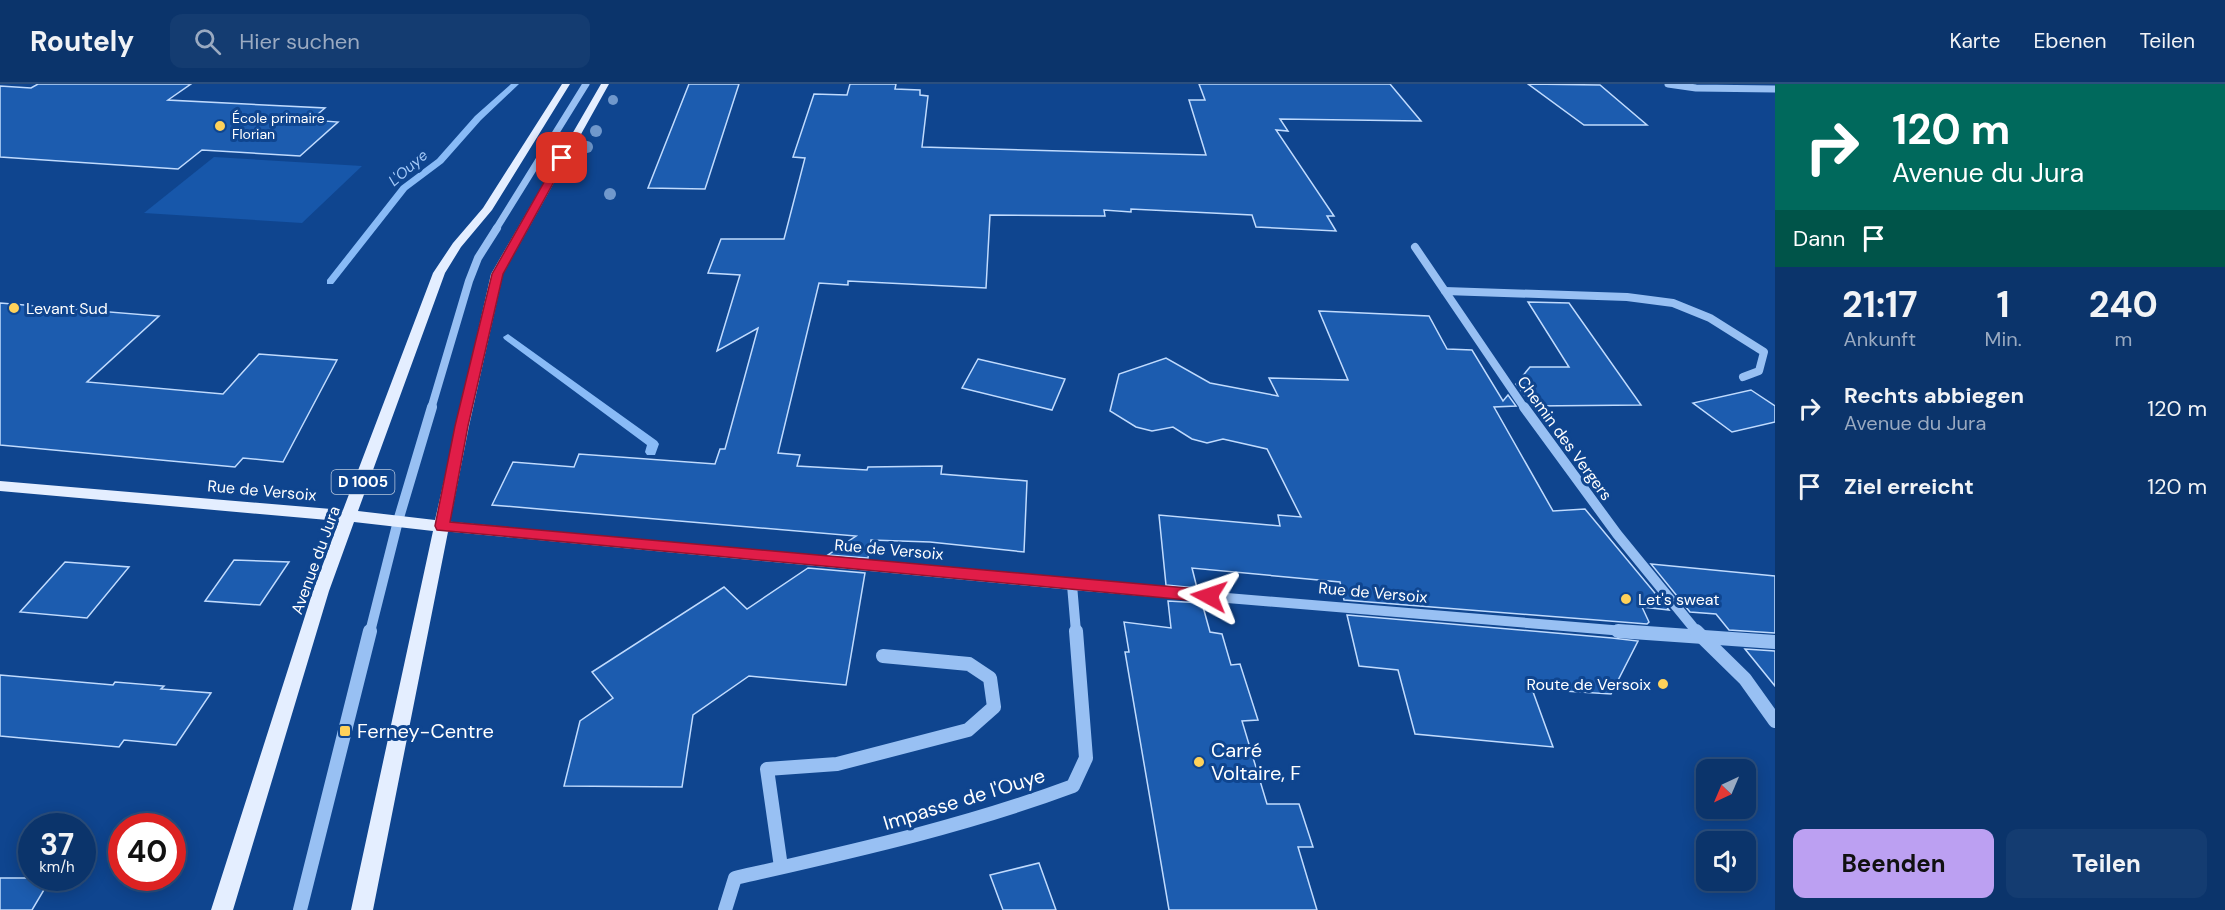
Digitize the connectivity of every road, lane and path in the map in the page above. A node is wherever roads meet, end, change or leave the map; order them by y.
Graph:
1 (566, 84) edge
2 (586, 84) edge
3 (604, 84) edge
4 (1668, 84) edge
5 (1775, 90) edge
6 (1415, 247) dead end
7 (1445, 291) junction
8 (1743, 376) dead end
9 (0, 486) edge
10 (350, 516) junction
11 (398, 521) junction
12 (442, 526) junction
13 (1072, 585) junction
14 (1702, 638) junction
15 (1775, 642) edge
16 (883, 656) dead end
17 (1775, 721) edge
18 (781, 867) junction
19 (222, 910) edge
20 (300, 910) edge
21 (362, 910) edge
22 (724, 910) edge

1 - 10 main road, Avenue du Jura / D 1005
2 - 11 street
3 - 12 main road
4 - 5 street
6 - 7 street, Chemin des Vergers
7 - 8 street
7 - 14 street, Chemin des Vergers
9 - 10 main road, Rue de Versoix
10 - 11 main road, Rue de Versoix
10 - 19 main road, Avenue du Jura / D 1005
11 - 12 main road, Rue de Versoix
11 - 20 street
12 - 13 street, Rue de Versoix
12 - 21 main road
13 - 14 street, Rue de Versoix
13 - 18 street, Impasse de l'Ouye
14 - 15 street, Rue de Versoix
14 - 17 street, Chemin des Vergers
16 - 18 street
18 - 22 street, Impasse de l'Ouye

